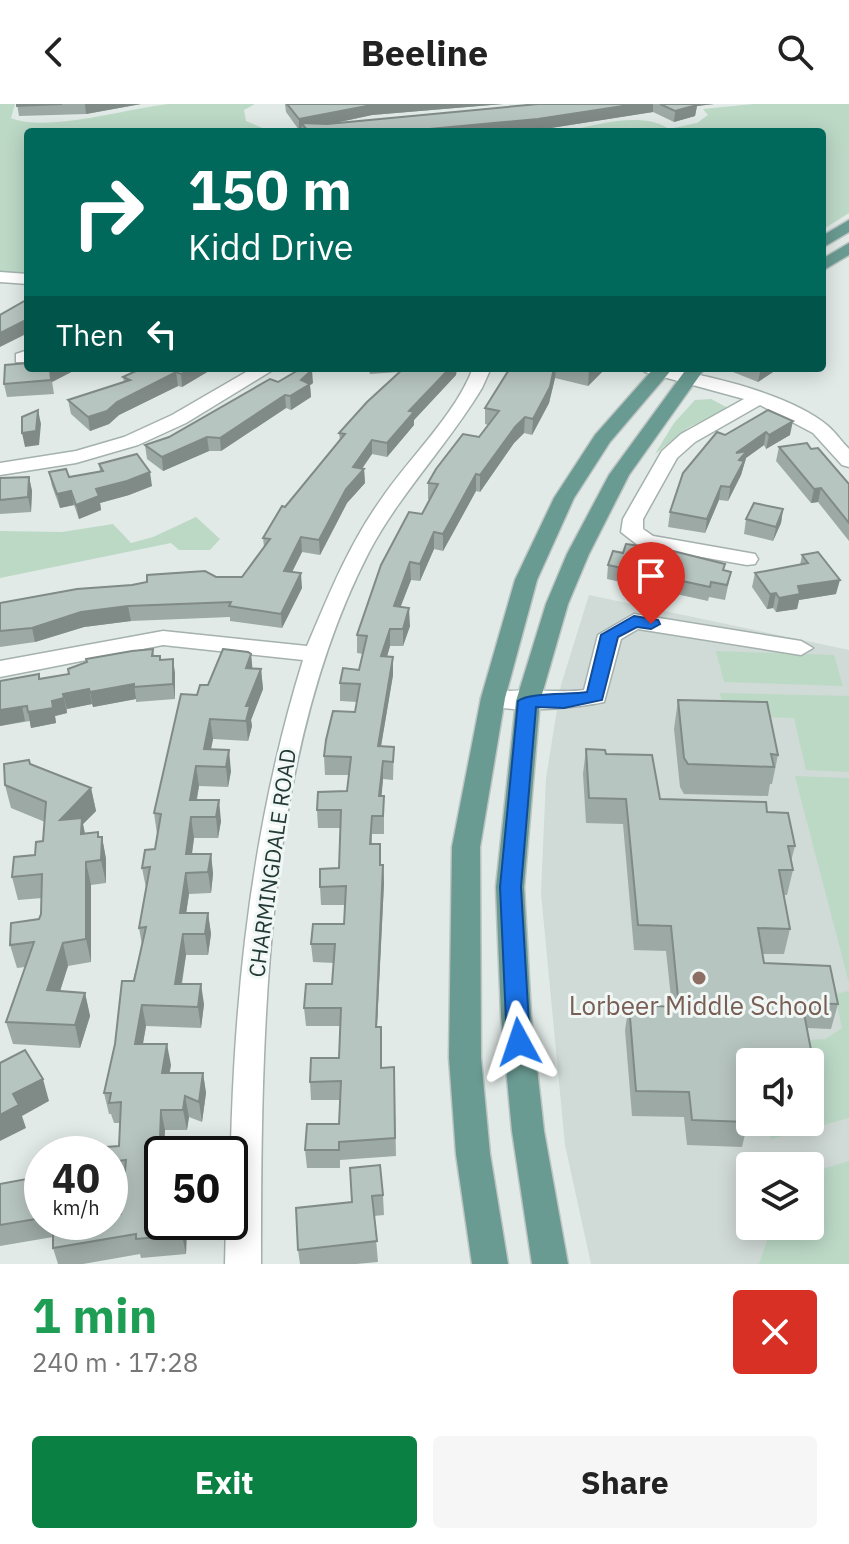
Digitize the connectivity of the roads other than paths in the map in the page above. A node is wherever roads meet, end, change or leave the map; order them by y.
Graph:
1 (849, 225) edge
2 (826, 240) edge
3 (849, 248) edge
4 (826, 263) edge
5 (0, 277) edge
6 (24, 279) edge
7 (260, 372) edge
8 (481, 372) edge
9 (657, 372) edge
10 (692, 372) edge
11 (760, 398) junction
12 (849, 461) edge
13 (0, 469) edge
14 (747, 559) dead end
15 (801, 648) dead end
16 (314, 654) junction
17 (0, 669) edge
18 (493, 698) junction
19 (528, 701) junction
20 (243, 1264) edge
21 (490, 1264) edge
22 (550, 1264) edge

1 - 2 main road
3 - 4 main road
5 - 6 street
7 - 13 street
8 - 16 street, CHARMINGDALE ROAD
9 - 18 main road
10 - 11 street
10 - 19 main road
11 - 12 street
11 - 14 street
15 - 19 street
16 - 17 street
16 - 20 street, CHARMINGDALE ROAD
18 - 19 street
18 - 21 main road
19 - 22 main road

